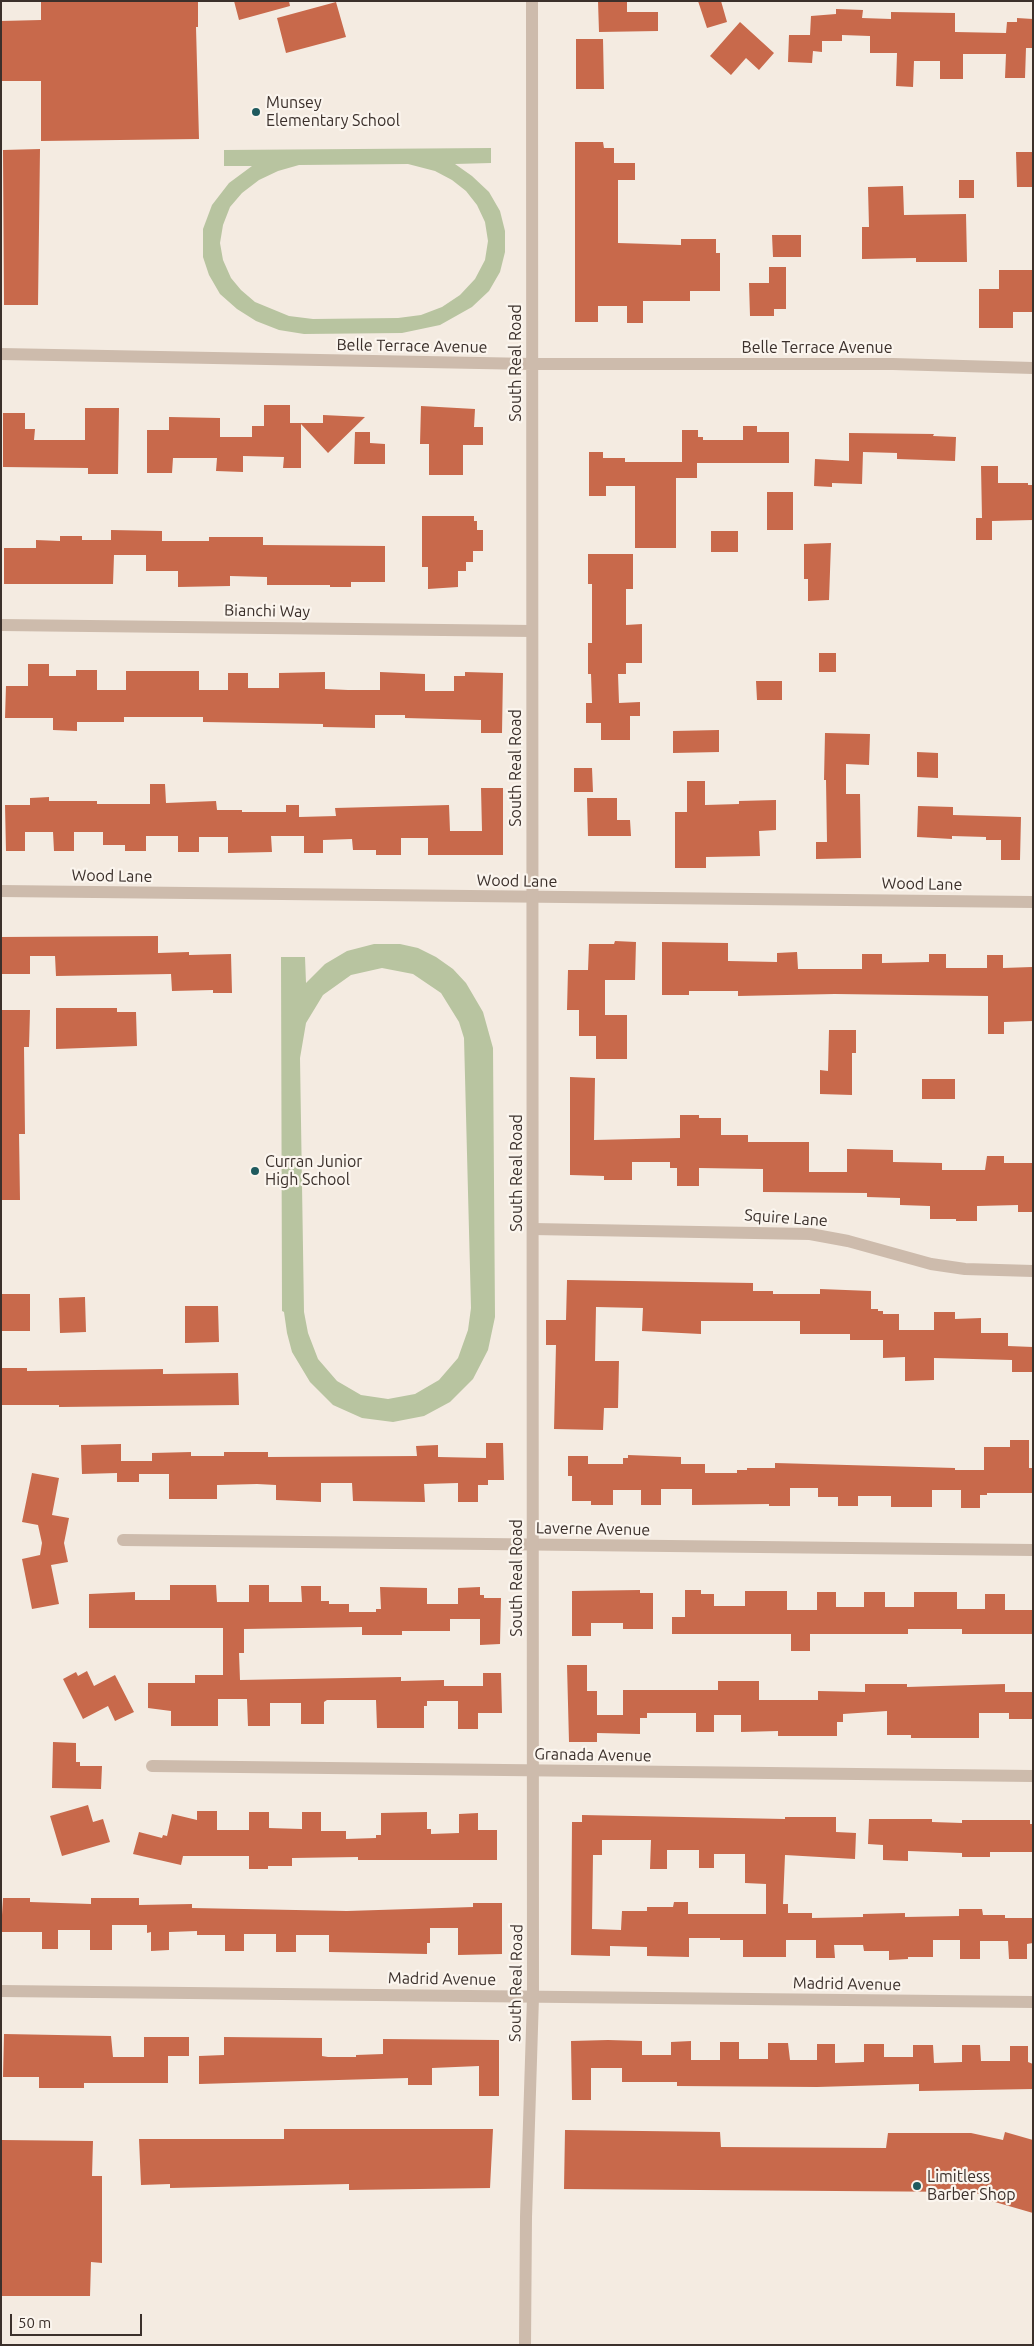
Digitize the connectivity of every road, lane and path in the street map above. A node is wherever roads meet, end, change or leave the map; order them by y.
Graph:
1 (532, 1) edge
2 (1, 354) edge
3 (532, 364) junction
4 (1033, 368) edge
5 (1, 625) edge
6 (532, 631) junction
7 (1, 891) edge
8 (533, 898) junction
9 (1033, 902) edge
10 (533, 1229) junction
11 (1033, 1271) edge
12 (123, 1540) dead end
13 (533, 1544) junction
14 (1033, 1550) edge
15 (152, 1766) dead end
16 (533, 1771) junction
17 (1033, 1776) edge
18 (1, 1991) edge
19 (533, 1997) junction
20 (1033, 2002) edge
21 (526, 2345) edge

1 - 3 street, South Real Road
2 - 3 street, Belle Terrace Avenue
3 - 4 street, Belle Terrace Avenue
3 - 6 street, South Real Road
5 - 6 street, Bianchi Way
6 - 8 street, South Real Road
7 - 8 street, Wood Lane
8 - 9 street, Wood Lane
8 - 10 street, South Real Road
10 - 11 street, Squire Lane
10 - 13 street, South Real Road
12 - 13 street, Laverne Avenue
13 - 14 street, Laverne Avenue
13 - 16 street, South Real Road
15 - 16 street, Granada Avenue
16 - 17 street, Granada Avenue
16 - 19 street, South Real Road
18 - 19 street, Madrid Avenue
19 - 20 street, Madrid Avenue
19 - 21 street, South Real Road

